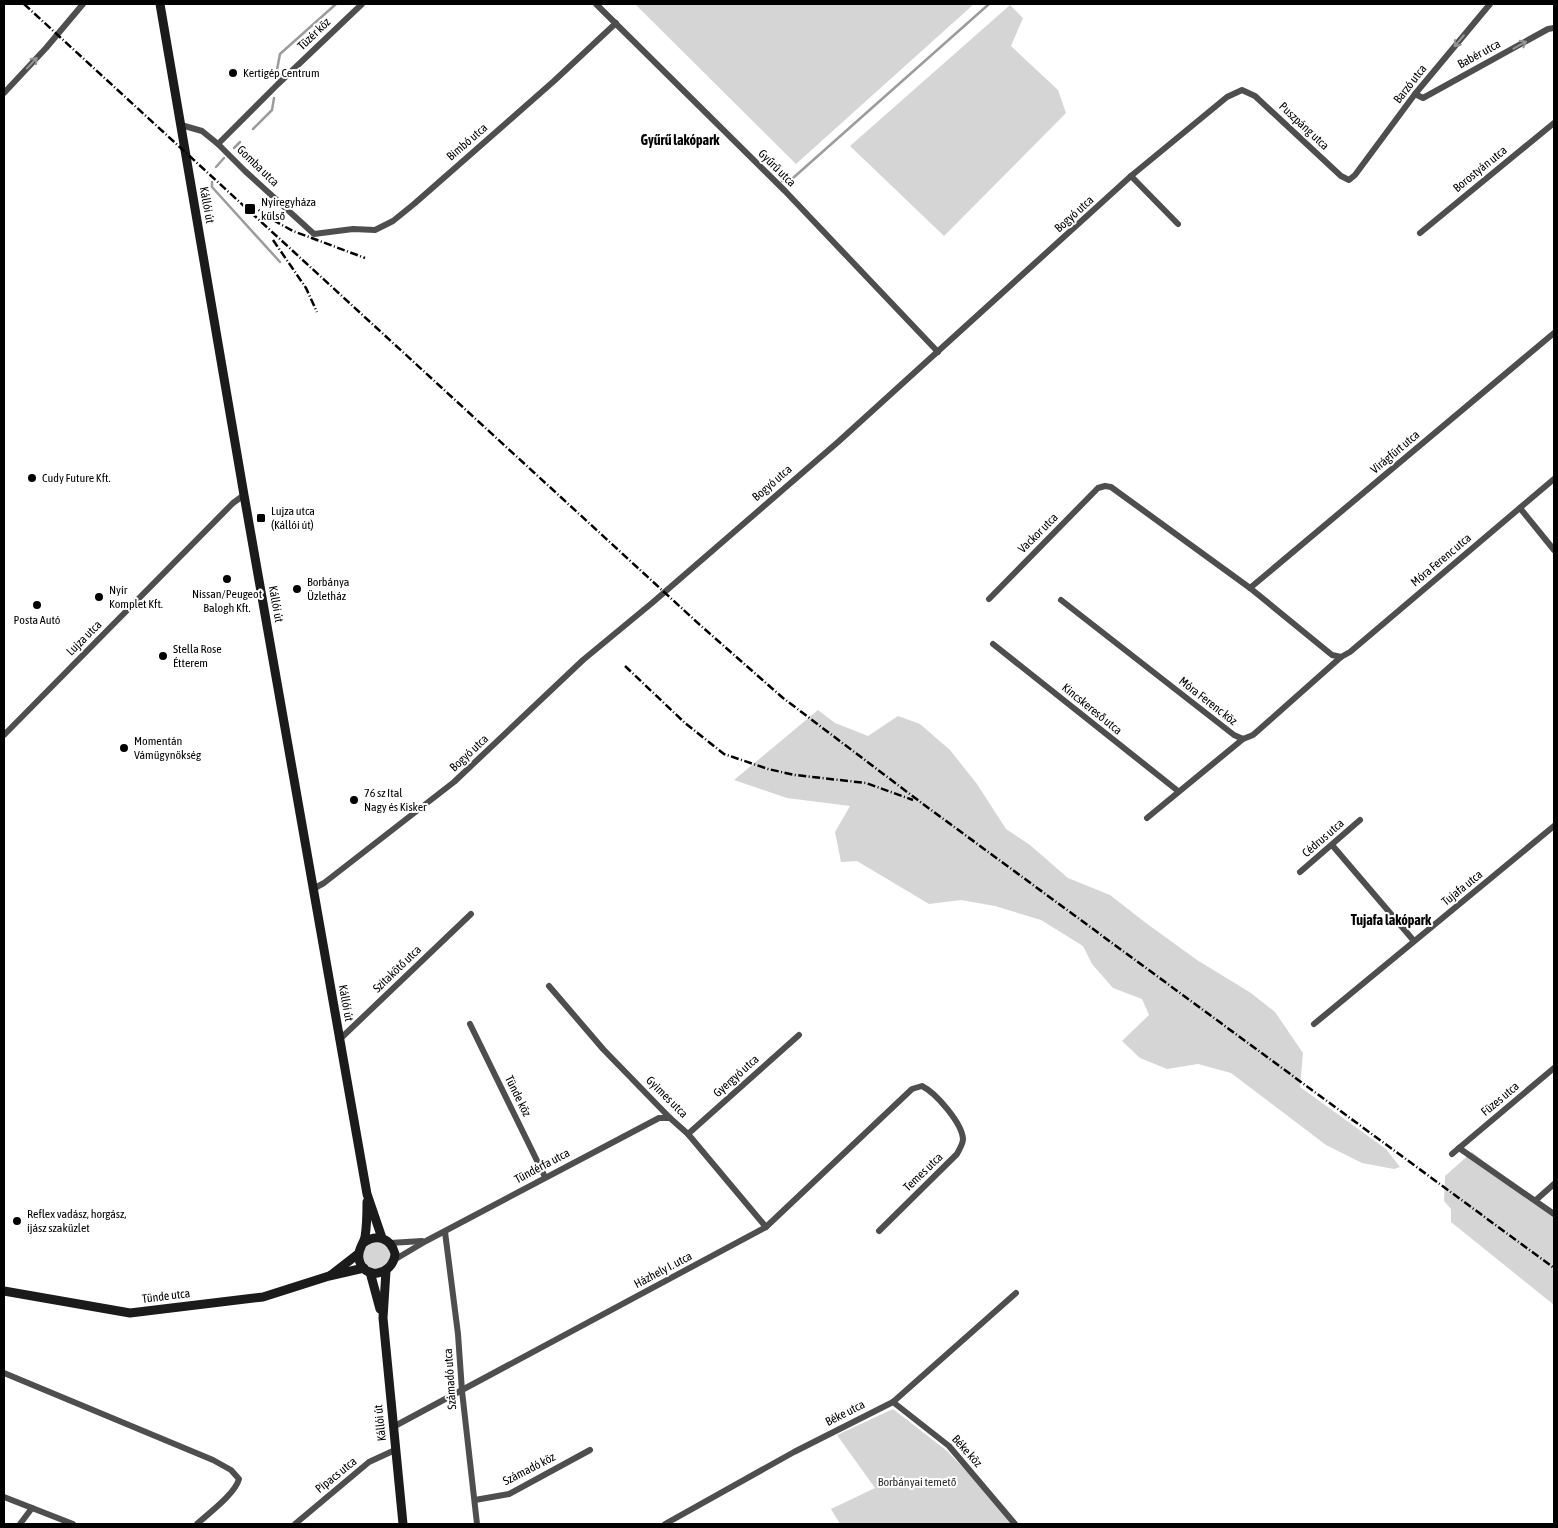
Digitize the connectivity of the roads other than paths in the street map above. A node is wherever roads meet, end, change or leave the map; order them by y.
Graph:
1 (83, 4) edge
2 (160, 4) edge
3 (166, 4) edge
4 (362, 4) edge
5 (596, 4) edge
6 (1490, 4) edge
7 (164, 18) junction
8 (616, 23) junction
9 (1554, 28) edge
10 (1242, 90) joint
11 (4, 93) edge
12 (1415, 94) junction
13 (1554, 123) edge
14 (181, 125) junction
15 (218, 144) junction
16 (1131, 176) junction
17 (1349, 180) joint
18 (1178, 224) dead end
19 (1420, 233) dead end
20 (314, 234) joint
21 (1554, 333) edge
22 (938, 352) junction
23 (1554, 479) edge
24 (244, 495) junction
25 (1520, 508) junction
26 (1554, 550) edge
27 (1250, 588) junction
28 (989, 600) dead end
29 (1061, 600) dead end
30 (993, 644) dead end
31 (1341, 658) junction
32 (4, 735) edge
33 (1243, 739) junction
34 (1178, 791) junction
35 (1147, 818) dead end
36 (1360, 820) dead end
37 (1554, 826) edge
38 (1332, 845) junction
39 (1300, 872) dead end
40 (313, 889) junction
41 (472, 914) dead end
42 (1414, 941) junction
43 (549, 986) dead end
44 (470, 1024) dead end
45 (1314, 1024) dead end
46 (799, 1034) dead end
47 (340, 1040) junction
48 (1554, 1068) edge
49 (912, 1089) joint
50 (670, 1118) junction
51 (688, 1134) junction
52 (1459, 1148) junction
53 (1452, 1154) dead end
54 (545, 1177) junction
55 (1554, 1184) edge
56 (367, 1194) junction
57 (1536, 1200) junction
58 (1554, 1214) edge
59 (766, 1227) junction
60 (879, 1231) dead end
61 (445, 1232) junction
62 (386, 1240) junction
63 (426, 1241) junction
64 (363, 1243) junction
65 (358, 1254) junction
66 (394, 1260) junction
67 (367, 1270) junction
68 (386, 1271) junction
69 (328, 1276) junction
70 (4, 1291) edge
71 (1016, 1293) dead end
72 (383, 1318) junction
73 (4, 1373) edge
74 (462, 1391) junction
75 (893, 1402) junction
76 (393, 1427) junction
77 (395, 1450) junction
78 (590, 1450) dead end
79 (4, 1497) edge
80 (475, 1500) junction
81 (32, 1508) junction
82 (20, 1524) edge
83 (73, 1524) edge
84 (197, 1524) edge
85 (295, 1524) edge
86 (403, 1524) edge
87 (478, 1524) edge
88 (664, 1524) edge
89 (1015, 1524) edge

11 -> 1 street
2 - 7 main road, Kállói út
3 - 7 main road, Kállói út
4 - 15 street, Tüzér köz
5 - 8 street, Gyűrű utca
6 -> 12 street, Barzó utca
7 - 14 main road, Kállói út
8 - 20 street, Bimbó utca
8 - 22 street, Gyűrű utca
12 -> 9 street, Babér utca
10 - 16 street, Bogyó utca
10 - 17 street, Puszpáng utca
12 - 17 street, Barzó utca
13 - 19 street, Borostyán utca
14 - 15 street, Gomba utca
14 - 24 main road, Kállói út
15 - 20 street, Gomba utca
16 - 18 street
16 - 22 street, Bogyó utca
21 - 27 street, Virágfürt utca
22 - 40 street, Bogyó utca
23 - 25 street, Móra Ferenc utca
24 - 32 street, Lujza utca
24 - 40 main road, Kállói út
25 - 26 street
25 - 31 street, Móra Ferenc utca
27 - 28 street, Vackor utca
27 - 31 street
29 - 33 street, Móra Ferenc köz
30 - 34 street, Kincskereső utca
31 - 33 street, Móra Ferenc köz
33 - 34 street
34 - 35 street
36 - 38 street, Cédrus utca
37 - 42 street, Tujafa utca
38 - 39 street, Cédrus utca
38 - 42 street
40 - 47 main road, Kállói út
41 - 47 street, Szitakötő utca
42 - 45 street, Tujafa utca
43 - 50 street, Gyimes utca
44 - 54 street, Tünde köz
46 - 51 street, Gyergyó utca
47 - 56 main road, Kállói út
48 - 52 street, Füzes utca
49 - 59 street, Házhely I. utca
49 - 60 street, Temes utca
50 - 51 street, Gyimes utca
50 - 54 street, Tündérfa utca
51 - 59 street, Gyimes utca
52 - 53 street, Füzes utca
52 - 57 street
54 - 61 street, Tündérfa utca
55 - 57 street
56 - 62 main road, Kállói út
56 - 64 main road, Kállói út
57 - 58 street
59 - 74 street, Házhely I. utca
61 - 63 street, Tündérfa utca
61 - 74 street, Számadó utca
62 - 63 street, Tündérfa utca
62 - 64 main road
62 - 66 main road, Kállói út
63 - 66 street, Tündérfa utca
64 - 65 main road, Kállói út
65 - 67 main road, Kállói út
65 - 69 main road, Tünde utca
66 - 68 main road
67 - 68 main road
67 - 69 main road, Tünde utca
67 - 72 main road, Kállói út
68 - 72 main road, Kállói út
69 - 70 main road, Tünde utca
71 - 75 street, Béke utca
72 - 76 main road, Kállói út
73 - 84 street
74 - 76 street, Házhely I. utca
74 - 80 street, Számadó utca
75 - 88 street, Béke utca
75 - 89 street, Béke köz
76 - 77 main road, Kállói út
77 - 85 street, Pipacs utca
77 - 86 main road, Kállói út
78 - 80 street, Számadó köz
79 - 81 street
80 - 87 street, Számadó utca
81 - 82 street
81 - 83 street

